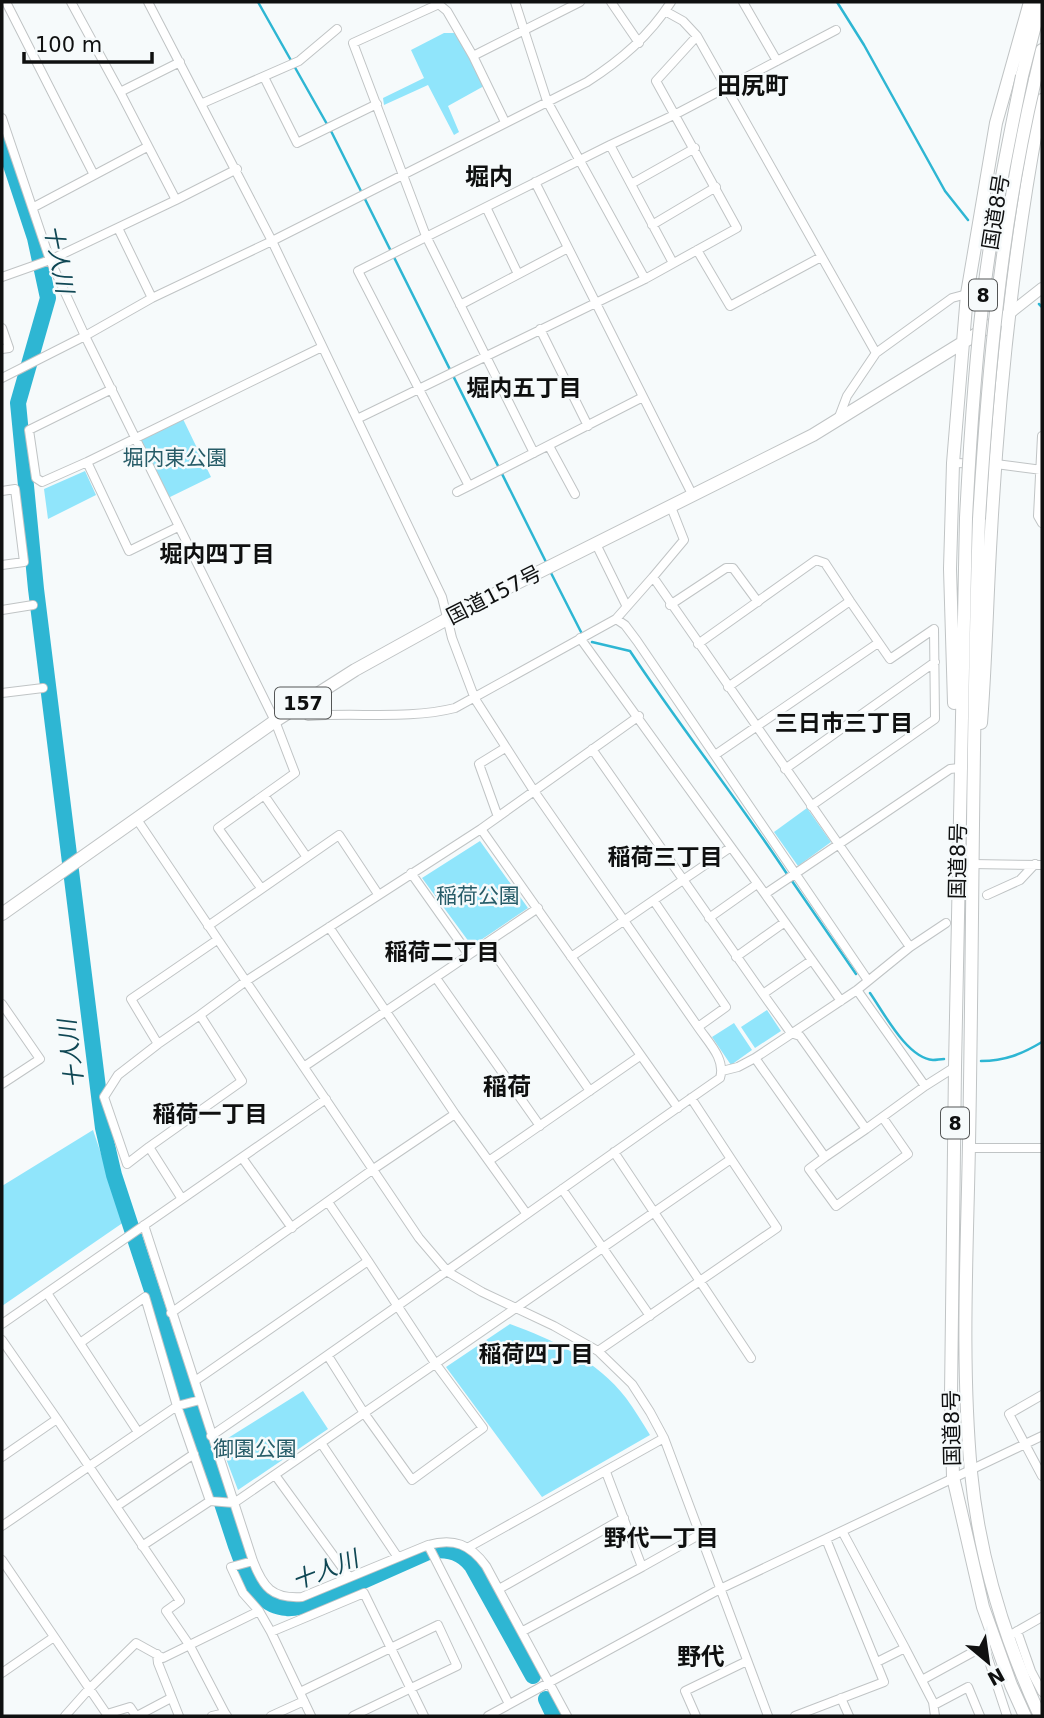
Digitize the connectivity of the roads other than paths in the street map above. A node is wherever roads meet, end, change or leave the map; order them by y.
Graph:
1 (6, 2) edge
2 (71, 2) edge
3 (148, 2) edge
4 (515, 2) edge
5 (580, 2) edge
6 (611, 2) edge
7 (671, 2) edge
8 (743, 2) edge
9 (1030, 2) edge
10 (1041, 2) edge
11 (437, 3) edge
12 (665, 11) junction
13 (337, 29) dead end
14 (525, 30) junction
15 (836, 30) dead end
16 (697, 36) junction
17 (639, 43) junction
18 (1042, 50) edge
19 (473, 56) junction
20 (777, 61) junction
21 (180, 62) junction
22 (264, 77) junction
23 (727, 89) junction
24 (120, 92) junction
25 (1042, 100) edge
26 (547, 101) junction
27 (203, 103) junction
28 (377, 104) junction
29 (676, 114) junction
30 (2, 118) edge
31 (505, 122) junction
32 (610, 145) junction
33 (146, 147) junction
34 (695, 148) junction
35 (580, 160) junction
36 (237, 169) junction
37 (402, 174) junction
38 (94, 175) junction
39 (535, 182) junction
40 (631, 184) junction
41 (716, 187) junction
42 (176, 200) junction
43 (34, 207) junction
44 (485, 207) junction
45 (652, 225) junction
46 (118, 228) junction
47 (426, 236) junction
48 (272, 241) junction
49 (568, 248) junction
50 (697, 250) junction
51 (821, 257) junction
52 (48, 261) junction
53 (673, 263) junction
54 (518, 274) junction
55 (2, 277) edge
56 (645, 279) junction
57 (1042, 288) edge
58 (967, 294) junction
59 (152, 299) junction
60 (595, 303) junction
61 (460, 305) junction
62 (1009, 314) junction
63 (2, 328) edge
64 (540, 329) junction
65 (85, 336) junction
66 (962, 344) junction
67 (322, 347) junction
68 (2, 349) edge
69 (876, 353) junction
70 (485, 356) junction
71 (2, 378) edge
72 (419, 388) junction
73 (111, 389) junction
74 (643, 397) junction
75 (357, 419) junction
76 (838, 421) junction
77 (588, 426) junction
78 (1042, 436) edge
79 (136, 438) junction
80 (549, 446) junction
81 (534, 453) junction
82 (87, 462) junction
83 (953, 463) junction
84 (996, 464) junction
85 (1041, 469) edge
86 (469, 486) junction
87 (2, 491) edge
88 (457, 492) dead end
89 (575, 494) dead end
90 (693, 496) junction
91 (671, 507) junction
92 (972, 518) junction
93 (1042, 523) edge
94 (178, 527) junction
95 (596, 544) junction
96 (2, 565) edge
97 (653, 577) junction
98 (850, 601) junction
99 (758, 602) junction
100 (33, 605) dead end
101 (626, 605) junction
102 (670, 605) junction
103 (2, 610) edge
104 (449, 618) junction
105 (616, 619) junction
106 (580, 638) junction
107 (878, 643) junction
108 (698, 644) junction
109 (935, 662) junction
110 (728, 687) junction
111 (43, 688) dead end
112 (2, 693) edge
113 (475, 699) junction
114 (301, 704) junction
115 (639, 716) junction
116 (275, 721) junction
117 (756, 727) junction
118 (505, 748) junction
119 (592, 749) junction
120 (715, 755) junction
121 (960, 764) junction
122 (785, 769) junction
123 (534, 791) junction
124 (264, 795) junction
125 (811, 806) junction
126 (974, 816) junction
127 (498, 817) junction
128 (136, 818) junction
129 (481, 829) junction
130 (839, 845) junction
131 (732, 847) junction
132 (306, 856) junction
133 (972, 864) junction
134 (1039, 864) edge
135 (411, 873) junction
136 (795, 874) junction
137 (683, 880) junction
138 (757, 884) junction
139 (261, 888) junction
140 (378, 894) junction
141 (765, 894) junction
142 (987, 895) dead end
143 (654, 901) junction
144 (538, 908) junction
145 (2, 914) edge
146 (709, 918) junction
147 (624, 921) junction
148 (785, 922) junction
149 (946, 923) dead end
150 (208, 926) junction
151 (329, 927) junction
152 (217, 940) junction
153 (487, 943) junction
154 (910, 947) junction
155 (469, 955) junction
156 (571, 957) junction
157 (736, 957) junction
158 (812, 960) junction
159 (436, 978) junction
160 (867, 979) junction
161 (246, 981) junction
162 (857, 990) junction
163 (762, 994) junction
164 (841, 1001) junction
165 (2, 1004) edge
166 (386, 1011) junction
167 (200, 1015) junction
168 (698, 1027) junction
169 (791, 1033) junction
170 (158, 1044) junction
171 (640, 1056) junction
172 (755, 1058) junction
173 (305, 1066) junction
174 (955, 1067) junction
175 (722, 1071) junction
176 (2, 1084) edge
177 (925, 1086) junction
178 (590, 1091) junction
179 (691, 1098) junction
180 (326, 1099) junction
181 (678, 1108) junction
182 (455, 1114) junction
183 (883, 1118) junction
184 (540, 1126) junction
185 (866, 1129) junction
186 (149, 1147) junction
187 (969, 1147) junction
188 (1042, 1148) edge
189 (614, 1153) junction
190 (825, 1157) junction
191 (731, 1158) junction
192 (243, 1159) junction
193 (490, 1160) junction
194 (372, 1170) junction
195 (562, 1189) junction
196 (182, 1199) junction
197 (328, 1202) junction
198 (653, 1211) junction
199 (526, 1213) junction
200 (142, 1227) junction
201 (292, 1228) junction
202 (601, 1247) junction
203 (368, 1261) junction
204 (449, 1272) junction
205 (701, 1282) junction
206 (47, 1293) junction
207 (397, 1304) junction
208 (515, 1309) junction
209 (171, 1313) junction
210 (650, 1316) junction
211 (2, 1324) edge
212 (2, 1339) edge
213 (80, 1343) junction
214 (598, 1351) junction
215 (328, 1356) junction
216 (751, 1358) dead end
217 (435, 1363) junction
218 (195, 1381) junction
219 (1042, 1395) edge
220 (198, 1400) junction
221 (181, 1405) junction
222 (364, 1413) junction
223 (57, 1419) junction
224 (138, 1432) junction
225 (211, 1436) junction
226 (1042, 1436) edge
227 (664, 1438) junction
228 (321, 1443) junction
229 (1025, 1445) junction
230 (194, 1454) junction
231 (2, 1457) edge
232 (89, 1467) junction
233 (971, 1470) junction
234 (606, 1472) junction
235 (275, 1475) junction
236 (1042, 1476) edge
237 (953, 1477) junction
238 (213, 1501) junction
239 (232, 1503) junction
240 (117, 1506) junction
241 (624, 1518) junction
242 (2, 1526) edge
243 (842, 1531) junction
244 (699, 1535) junction
245 (826, 1539) junction
246 (142, 1546) junction
247 (429, 1547) junction
248 (469, 1547) junction
249 (397, 1556) junction
250 (2, 1560) edge
251 (251, 1561) junction
252 (642, 1567) junction
253 (349, 1577) junction
254 (499, 1589) junction
255 (720, 1589) junction
256 (259, 1611) junction
257 (1042, 1618) edge
258 (271, 1632) junction
259 (523, 1632) junction
260 (54, 1637) junction
261 (1001, 1638) junction
262 (190, 1646) junction
263 (391, 1647) junction
264 (905, 1648) junction
265 (157, 1654) junction
266 (747, 1661) junction
267 (877, 1662) junction
268 (2, 1673) edge
269 (922, 1680) junction
270 (550, 1681) junction
271 (411, 1688) junction
272 (89, 1689) junction
273 (300, 1692) junction
274 (1042, 1692) edge
275 (171, 1698) junction
276 (841, 1698) junction
277 (304, 1702) junction
278 (509, 1704) junction
279 (933, 1705) junction
280 (226, 1714) edge
281 (108, 1715) edge
282 (65, 1716) edge
283 (137, 1716) edge
284 (179, 1716) edge
285 (212, 1716) edge
286 (271, 1716) edge
287 (311, 1716) edge
288 (353, 1716) edge
289 (424, 1716) edge
290 (488, 1716) edge
291 (567, 1716) edge
292 (696, 1716) edge
293 (768, 1716) edge
294 (795, 1716) edge
295 (849, 1716) edge
296 (935, 1716) edge
297 (980, 1716) edge
298 (1007, 1716) edge
299 (1025, 1716) edge
300 (1040, 1716) edge

1 - 38 street
2 - 24 street
3 - 21 street
4 - 14 street
5 - 14 street
6 - 17 street
7 - 12 street
8 - 20 street
9 - 58 highway, 8
10 - 92 highway, 国道8号 / 8, bridge
11 - 19 street
11 - 28 street
12 - 16 street
12 - 17 street
13 - 22 street
14 - 19 street
14 - 26 street
15 - 20 street
16 - 23 street
16 - 29 street
17 - 26 street
18 - 92 highway, 国道8号 / 8, bridge
19 - 31 street
20 - 23 street
21 - 24 street
21 - 27 street
22 - 27 street
22 - 28 street
23 - 29 street
23 - 51 street
24 - 33 street
25 - 62 highway, 8
26 - 31 street
26 - 35 street
27 - 36 street
28 - 37 street
29 - 32 street
29 - 34 street
30 - 43 street
31 - 37 street
32 - 35 street
32 - 40 street
33 - 38 street
33 - 42 street
34 - 40 street
34 - 41 street
35 - 39 street
35 - 56 street
36 - 42 street
36 - 48 street
37 - 47 street
37 - 48 street
38 - 43 street
39 - 44 street
39 - 49 street
40 - 45 street
41 - 45 street
41 - 50 street
42 - 46 street
43 - 52 street
44 - 47 street
44 - 54 street
45 - 53 street
46 - 52 street
46 - 59 street
47 - 61 street
47 - 72 street
48 - 59 street
48 - 67 street
49 - 54 street
49 - 60 street
50 - 51 street
50 - 53 street
51 - 69 street
52 - 55 street
52 - 65 street
53 - 56 street
54 - 61 street
56 - 60 street
57 - 62 main road
58 - 66 highway, 8
58 - 69 street
59 - 65 street
60 - 64 street
60 - 74 street
61 - 70 street
62 - 66 highway, 国道157号 / 157
62 - 84 highway
63 - 68 street
64 - 70 street
64 - 77 street
65 - 71 street
65 - 73 street
66 - 76 highway, 国道157号 / 157
66 - 83 highway
67 - 75 street
67 - 79 street
69 - 76 street
70 - 72 street
70 - 81 street
72 - 75 street
72 - 86 street
73 - 79 street
73 - 82 street
74 - 77 street
74 - 90 street
75 - 104 street
76 - 90 highway, 国道157号 / 157
77 - 80 street
78 - 85 street
79 - 82 street
79 - 94 street
80 - 81 street
80 - 89 street
81 - 86 street
82 - 94 street
83 - 84 street
83 - 121 highway
84 - 85 street
84 - 126 highway
85 - 93 street
86 - 88 street
87 - 96 street
90 - 91 highway, 国道157号 / 157
91 - 95 highway, 国道157号 / 157
91 - 97 street
92 - 121 highway, 国道8号 / 8
92 - 126 highway, 国道8号 / 8
94 - 116 street
95 - 101 street
95 - 104 highway, 国道157号 / 157
97 - 101 street
97 - 102 street
98 - 99 street
98 - 107 street
98 - 110 street
99 - 102 street
99 - 108 street
100 - 103 street
101 - 105 street
102 - 108 street
104 - 113 street
104 - 114 highway, 国道157号 / 157
105 - 106 street
105 - 120 street
106 - 113 street
106 - 115 street
107 - 109 street
107 - 117 street
108 - 110 street
109 - 122 street
109 - 125 street
110 - 117 street
111 - 112 street
113 - 114 street
113 - 118 street
114 - 116 highway, 国道157号 / 157
115 - 119 street
115 - 131 street
116 - 124 street
116 - 128 highway, 国道157号 / 157
117 - 120 street
117 - 122 street
118 - 123 street
118 - 127 street
119 - 123 street
119 - 137 street
120 - 136 street
121 - 130 street
121 - 174 highway, 国道8号 / 8
122 - 125 street
123 - 127 street
123 - 147 street
124 - 132 street
124 - 139 street
125 - 130 street
126 - 133 highway, 国道8号 / 8
127 - 129 street
128 - 145 highway, 国道157号 / 157
128 - 150 street
129 - 135 street
129 - 144 street
130 - 136 street
130 - 154 street
131 - 137 street
131 - 138 street
132 - 139 street
132 - 140 street
133 - 134 street
133 - 187 highway, 国道8号 / 8
134 - 142 street
135 - 140 street
135 - 155 street
136 - 141 street
136 - 160 street
137 - 143 street
137 - 146 street
138 - 141 street
138 - 146 street
139 - 150 street
140 - 151 street
141 - 148 street
143 - 147 street
143 - 168 street
144 - 153 street
144 - 156 street
146 - 157 street
147 - 156 street
147 - 168 street
148 - 157 street
148 - 158 street
149 - 154 street
150 - 152 street
151 - 161 street
151 - 166 street
152 - 161 street
152 - 170 street
153 - 155 street
153 - 178 street
154 - 160 street
155 - 159 street
156 - 171 street
157 - 163 street
158 - 163 street
158 - 164 street
159 - 166 street
159 - 184 street
160 - 162 street
161 - 167 street
161 - 173 street
162 - 164 street
162 - 177 street
163 - 169 street
164 - 169 street
165 - 176 street
166 - 173 street
166 - 182 street
167 - 170 street
167 - 186 street
168 - 175 street
169 - 172 street
169 - 185 street
170 - 186 street
171 - 178 street
171 - 181 street
172 - 175 street
172 - 190 street
173 - 180 street
174 - 177 street
174 - 237 highway, 国道8号 / 8
175 - 179 street
177 - 183 street
178 - 184 street
179 - 181 street
179 - 191 street
180 - 192 street
180 - 194 street
181 - 189 street
182 - 193 street
182 - 194 street
183 - 185 street
183 - 190 street
184 - 193 street
185 - 190 street
186 - 196 street
187 - 188 street
187 - 233 highway, 国道8号 / 8
189 - 195 street
189 - 198 street
191 - 198 street
191 - 205 street
192 - 196 street
192 - 201 street
193 - 199 street
194 - 197 street
194 - 204 street
195 - 199 street
195 - 202 street
196 - 200 street
197 - 201 street
197 - 203 street
198 - 202 street
198 - 205 street
199 - 204 street
200 - 206 street
200 - 209 street
201 - 209 street
202 - 208 street
202 - 210 street
203 - 207 street
203 - 218 street
204 - 207 street
204 - 208 street
205 - 210 street
205 - 216 street
206 - 211 street
206 - 213 street
207 - 215 street
207 - 217 street
208 - 214 street
208 - 217 street
209 - 218 street
210 - 214 street
212 - 223 street
213 - 221 street
213 - 224 street
214 - 227 street
215 - 222 street
215 - 225 street
217 - 222 street
217 - 222 street
218 - 220 street
219 - 229 street
220 - 221 street
220 - 225 street
221 - 224 street
221 - 230 street
222 - 228 street
223 - 231 street
223 - 232 street
224 - 232 street
225 - 239 street
226 - 229 street
227 - 234 street
227 - 244 street
228 - 235 street
228 - 249 street
229 - 233 street
229 - 236 street
230 - 238 street
230 - 240 street
232 - 240 street
232 - 242 street
233 - 237 street
233 - 261 highway, 国道8号 / 8
234 - 241 street
234 - 248 street
235 - 239 street
235 - 253 street
237 - 243 street
237 - 261 highway, 国道8号 / 8
238 - 239 street
238 - 246 street
239 - 251 street
240 - 246 street
241 - 252 street
241 - 254 street
243 - 245 street
243 - 264 street
244 - 252 street
244 - 255 street
245 - 255 street
245 - 267 street
246 - 262 street
247 - 248 street
247 - 249 street
247 - 278 street
248 - 254 street
249 - 253 street
250 - 260 street
251 - 253 street
251 - 256 street
252 - 259 street
254 - 259 street
255 - 266 street
255 - 270 street
256 - 258 street
256 - 262 street
257 - 261 street
258 - 263 street
258 - 273 street
259 - 270 street
260 - 268 street
260 - 272 street
261 - 269 street
261 - 274 street
261 - 298 street
261 - 299 highway, 国道8号 / 8
261 - 300 highway, 国道8号 / 8
262 - 265 street
262 - 280 street
263 - 271 street
263 - 271 street
263 - 273 street
264 - 267 street
264 - 269 street
265 - 272 street
265 - 275 street
266 - 292 street
266 - 293 street
267 - 276 street
269 - 279 street
270 - 278 street
270 - 291 street
271 - 288 street
271 - 289 street
272 - 281 street
272 - 282 street
273 - 277 street
275 - 283 street
275 - 284 street
276 - 294 street
276 - 295 street
277 - 286 street
277 - 287 street
278 - 290 street
279 - 296 street
279 - 297 street
280 - 285 street
281 - 283 street

